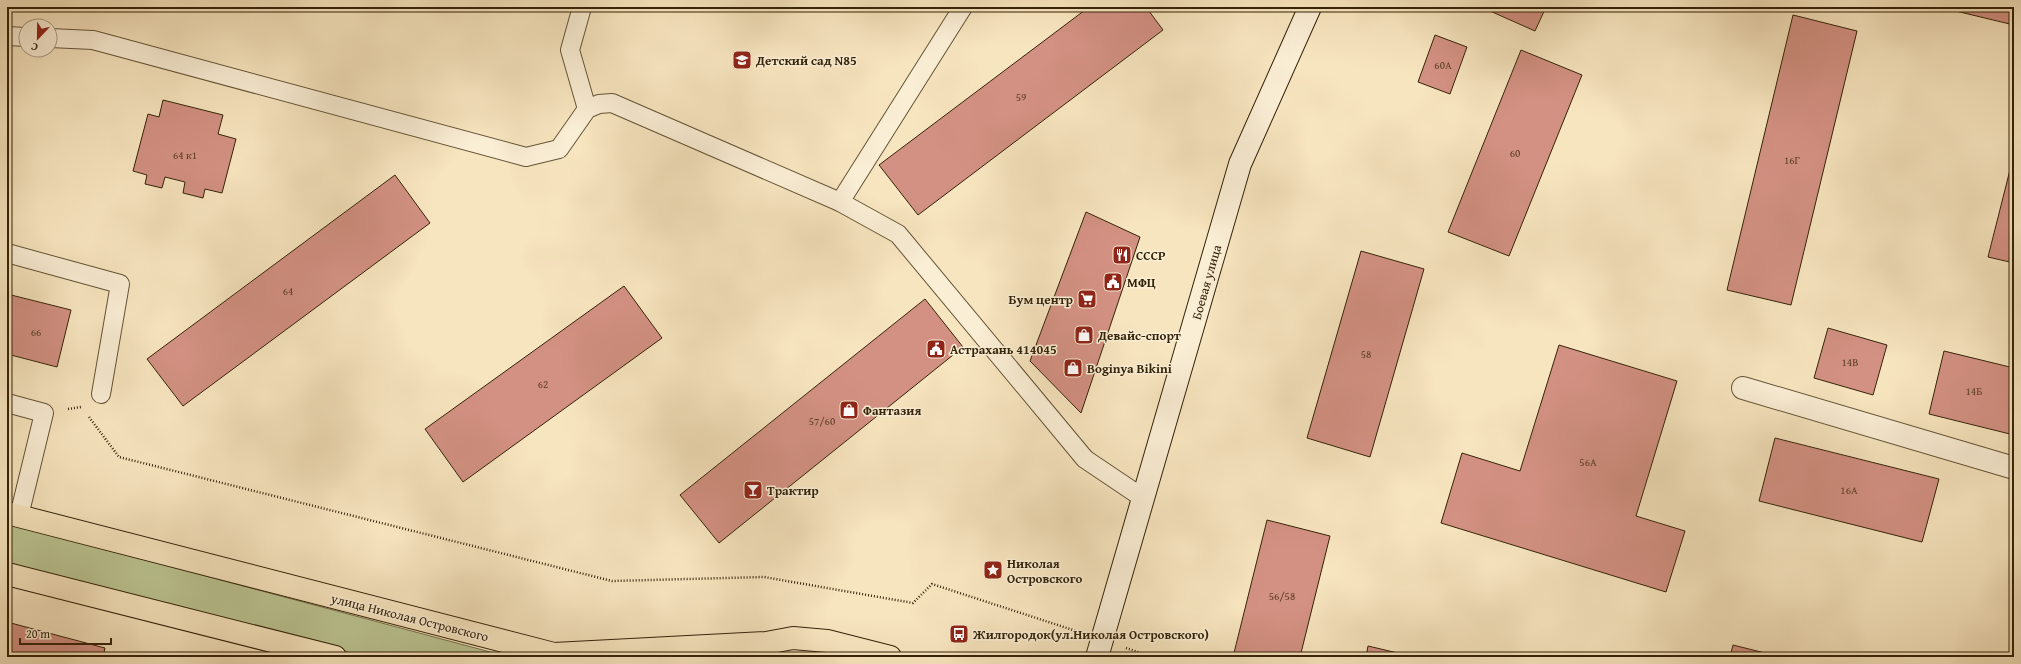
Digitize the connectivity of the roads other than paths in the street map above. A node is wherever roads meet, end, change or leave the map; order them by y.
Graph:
1 (582, 7) edge
2 (963, 7) edge
3 (1310, 7) edge
4 (7, 36) edge
5 (18, 37) edge
6 (58, 38) edge
7 (587, 109) junction
8 (840, 202) junction
9 (7, 253) edge
10 (1743, 388) dead end
11 (101, 394) dead end
12 (7, 403) edge
13 (2014, 468) edge
14 (1143, 498) junction
15 (13, 514) edge
16 (7, 574) edge
17 (761, 650) edge
18 (688, 652) edge
19 (335, 657) edge
20 (890, 657) edge
21 (1097, 657) edge

1 - 7 lane
2 - 8 lane
3 - 14 main road, Боевая улица
4 - 5 lane
6 - 7 lane
7 - 8 lane
8 - 14 lane
9 - 11 lane
10 - 13 main road
12 - 15 lane
14 - 21 main road, Боевая улица
15 - 18 main road, улица Николая Островского
16 - 19 main road
17 - 18 main road, улица Николая Островского
17 - 20 main road, улица Николая Островского

